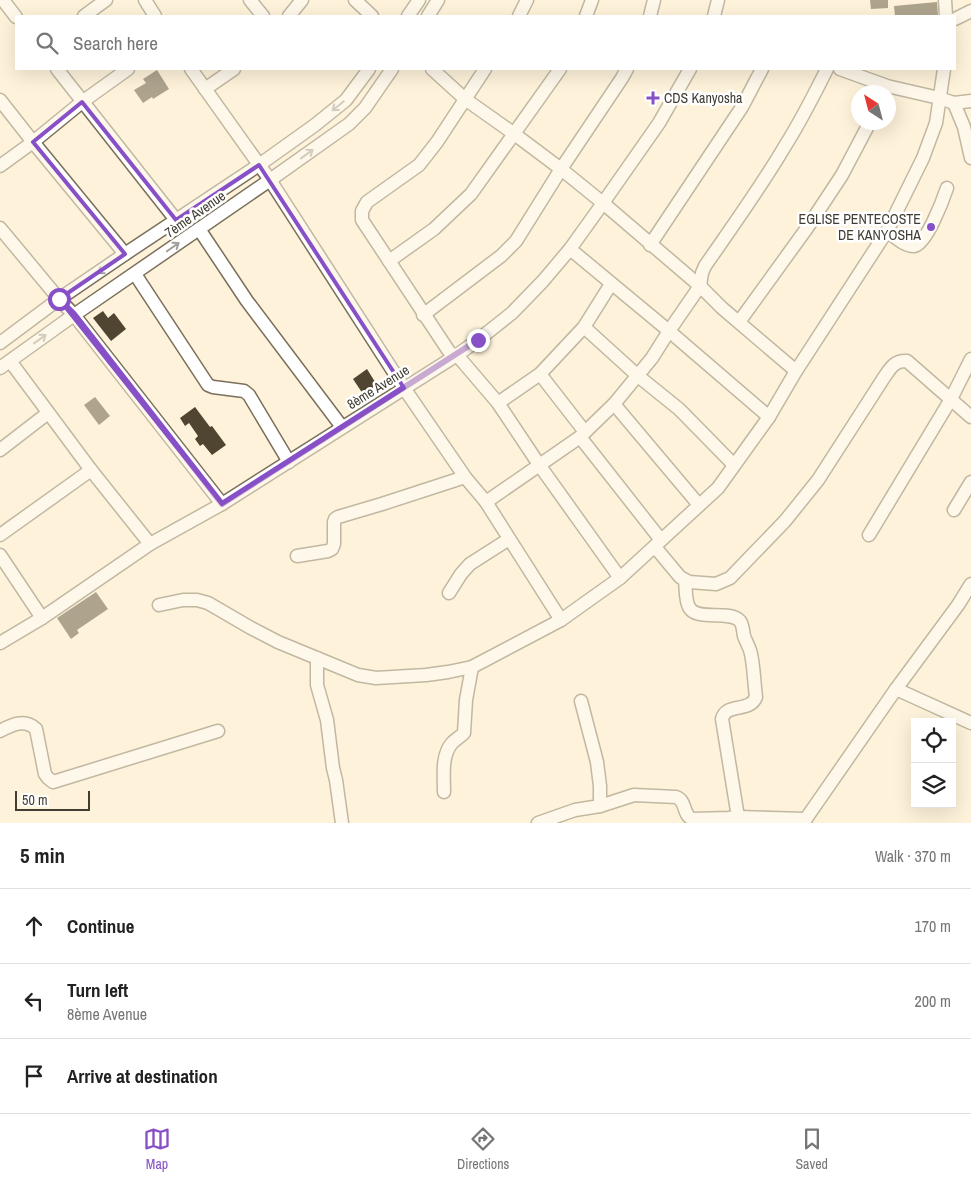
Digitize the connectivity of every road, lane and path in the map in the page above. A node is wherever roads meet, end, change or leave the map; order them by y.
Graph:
1 (3, 0) edge
2 (106, 0) edge
3 (145, 0) edge
4 (250, 0) edge
5 (302, 0) edge
6 (355, 0) edge
7 (419, 0) edge
8 (438, 0) edge
9 (527, 0) edge
10 (592, 0) edge
11 (654, 0) edge
12 (718, 0) edge
13 (945, 0) edge
14 (971, 11) edge
15 (85, 15) edge
16 (154, 15) edge
17 (262, 15) edge
18 (290, 15) edge
19 (371, 15) edge
20 (409, 15) edge
21 (429, 15) edge
22 (520, 15) edge
23 (586, 15) edge
24 (650, 15) edge
25 (714, 15) edge
26 (946, 15) edge
27 (15, 16) edge
28 (956, 19) edge
29 (58, 70) edge
30 (127, 70) edge
31 (192, 70) edge
32 (233, 70) edge
33 (368, 70) edge
34 (391, 70) edge
35 (433, 70) edge
36 (484, 70) edge
37 (559, 70) edge
38 (626, 70) edge
39 (689, 70) edge
40 (761, 70) edge
41 (826, 70) edge
42 (842, 70) edge
43 (944, 70) edge
44 (876, 85) edge
45 (206, 89) junction
46 (896, 91) edge
47 (939, 98) junction
48 (464, 99) junction
49 (0, 100) edge
50 (82, 102) junction
51 (971, 102) edge
52 (954, 103) junction
53 (866, 130) edge
54 (514, 133) junction
55 (32, 142) junction
56 (971, 158) edge
57 (259, 165) junction
58 (0, 166) edge
59 (562, 169) junction
60 (270, 180) junction
61 (947, 188) dead end
62 (603, 204) junction
63 (176, 220) junction
64 (0, 228) edge
65 (199, 229) junction
66 (886, 230) junction
67 (650, 245) junction
68 (570, 249) junction
69 (125, 254) junction
70 (389, 261) junction
71 (135, 274) junction
72 (611, 284) junction
73 (700, 286) junction
74 (59, 299) junction
75 (74, 314) junction
76 (423, 315) junction
77 (739, 322) junction
78 (584, 327) junction
79 (669, 331) junction
80 (0, 343) edge
81 (456, 355) junction
82 (971, 359) edge
83 (5, 364) edge
84 (796, 371) junction
85 (540, 374) junction
86 (638, 376) junction
87 (404, 388) junction
88 (951, 400) junction
89 (498, 403) junction
90 (614, 404) junction
91 (48, 413) junction
92 (769, 417) junction
93 (971, 417) edge
94 (342, 427) junction
95 (583, 434) junction
96 (0, 450) edge
97 (289, 462) junction
98 (734, 465) junction
99 (540, 466) junction
100 (91, 470) junction
101 (465, 477) junction
102 (971, 482) edge
103 (486, 502) junction
104 (222, 504) junction
105 (699, 505) junction
106 (954, 510) dead end
107 (0, 535) edge
108 (869, 535) dead end
109 (509, 540) junction
110 (658, 543) junction
111 (150, 544) junction
112 (0, 555) edge
113 (297, 556) dead end
114 (620, 578) junction
115 (685, 580) junction
116 (971, 584) edge
117 (449, 593) dead end
118 (158, 605) dead end
119 (965, 605) edge
120 (42, 618) junction
121 (562, 620) junction
122 (0, 643) edge
123 (317, 658) junction
124 (472, 667) junction
125 (896, 689) junction
126 (581, 701) dead end
127 (971, 723) edge
128 (0, 731) edge
129 (218, 731) dead end
130 (444, 792) dead end
131 (600, 806) junction
132 (738, 817) junction
133 (804, 821) edge
134 (342, 823) edge
135 (538, 823) edge

1 - 27 street
2 - 15 street
3 - 16 street
4 - 17 street
5 - 18 street
6 - 19 street
7 - 20 street
8 - 21 street
9 - 22 street
10 - 23 street
11 - 24 street
12 - 25 street
13 - 26 street
14 - 28 street
29 - 50 street
30 - 50 street
31 - 45 street
32 - 45 street
33 -> 57 street, 7ème Avenue
60 -> 34 street, 7ème Avenue
35 - 48 street
36 - 48 street
37 - 54 street
38 - 59 street
39 - 62 street, 8ème Avenue
40 - 67 street
41 - 73 street
42 - 44 street
43 - 47 street
45 - 57 street
46 - 47 street
47 - 52 street
47 - 66 street
48 - 54 street
48 - 70 street
49 - 55 street
50 - 55 street
50 - 63 street
51 - 52 street
52 - 56 street
53 - 77 street
54 - 59 street
54 - 70 street
55 - 58 street
55 - 69 street
57 - 60 street
57 - 63 street, 7ème Avenue
59 - 62 street
59 - 76 street
60 - 65 street, 7ème Avenue
60 - 87 street
61 - 66 street
62 - 67 street
62 - 68 street, 8ème Avenue
63 - 69 street, 7ème Avenue
64 - 74 street
71 -> 65 street, 7ème Avenue
65 - 94 street
66 - 84 street
67 - 73 street
68 - 72 street
68 - 81 street, 8ème Avenue
69 -> 74 street, 7ème Avenue
70 - 76 street
71 - 75 street, 7ème Avenue
71 - 97 street
72 - 78 street
72 - 79 street
73 - 77 street
73 - 79 street
74 - 75 street
74 - 80 street, 7ème Avenue
83 -> 75 street, 7ème Avenue
75 - 104 street
76 - 81 street
77 - 84 street
78 - 85 street
78 - 86 street
79 - 86 street
79 - 92 street
81 - 87 street, 8ème Avenue
81 - 89 street
82 - 88 street
83 - 91 street
84 - 92 street
85 - 89 street
85 - 95 street
86 - 90 street
86 - 98 street
87 - 94 street, 8ème Avenue
87 - 101 street
88 - 93 street
88 - 108 street
88 - 115 street
89 - 99 street
90 - 95 street
90 - 105 street
91 - 96 street
91 - 100 street
92 - 98 street
94 - 97 street, 8ème Avenue
95 - 99 street
95 - 110 street
97 - 104 street, 8ème Avenue
98 - 105 street
99 - 103 street
99 - 114 street
100 - 107 street
100 - 111 street
101 - 103 street
101 - 113 street
102 - 106 street
103 - 109 street
104 - 111 street, 8ème Avenue
105 - 110 street
109 - 117 street
109 - 121 street
110 - 114 street
110 - 115 street
111 - 120 street, 8ème Avenue
112 - 120 street
114 - 121 street
115 - 132 street
116 - 119 street
118 - 123 street
119 - 125 street
120 - 122 street, 8ème Avenue
121 - 124 street
123 - 124 street
123 - 134 street
124 - 130 street
125 - 127 street
125 - 133 street
126 - 131 street
128 - 129 street
131 - 132 street
131 - 135 street
132 - 133 street

